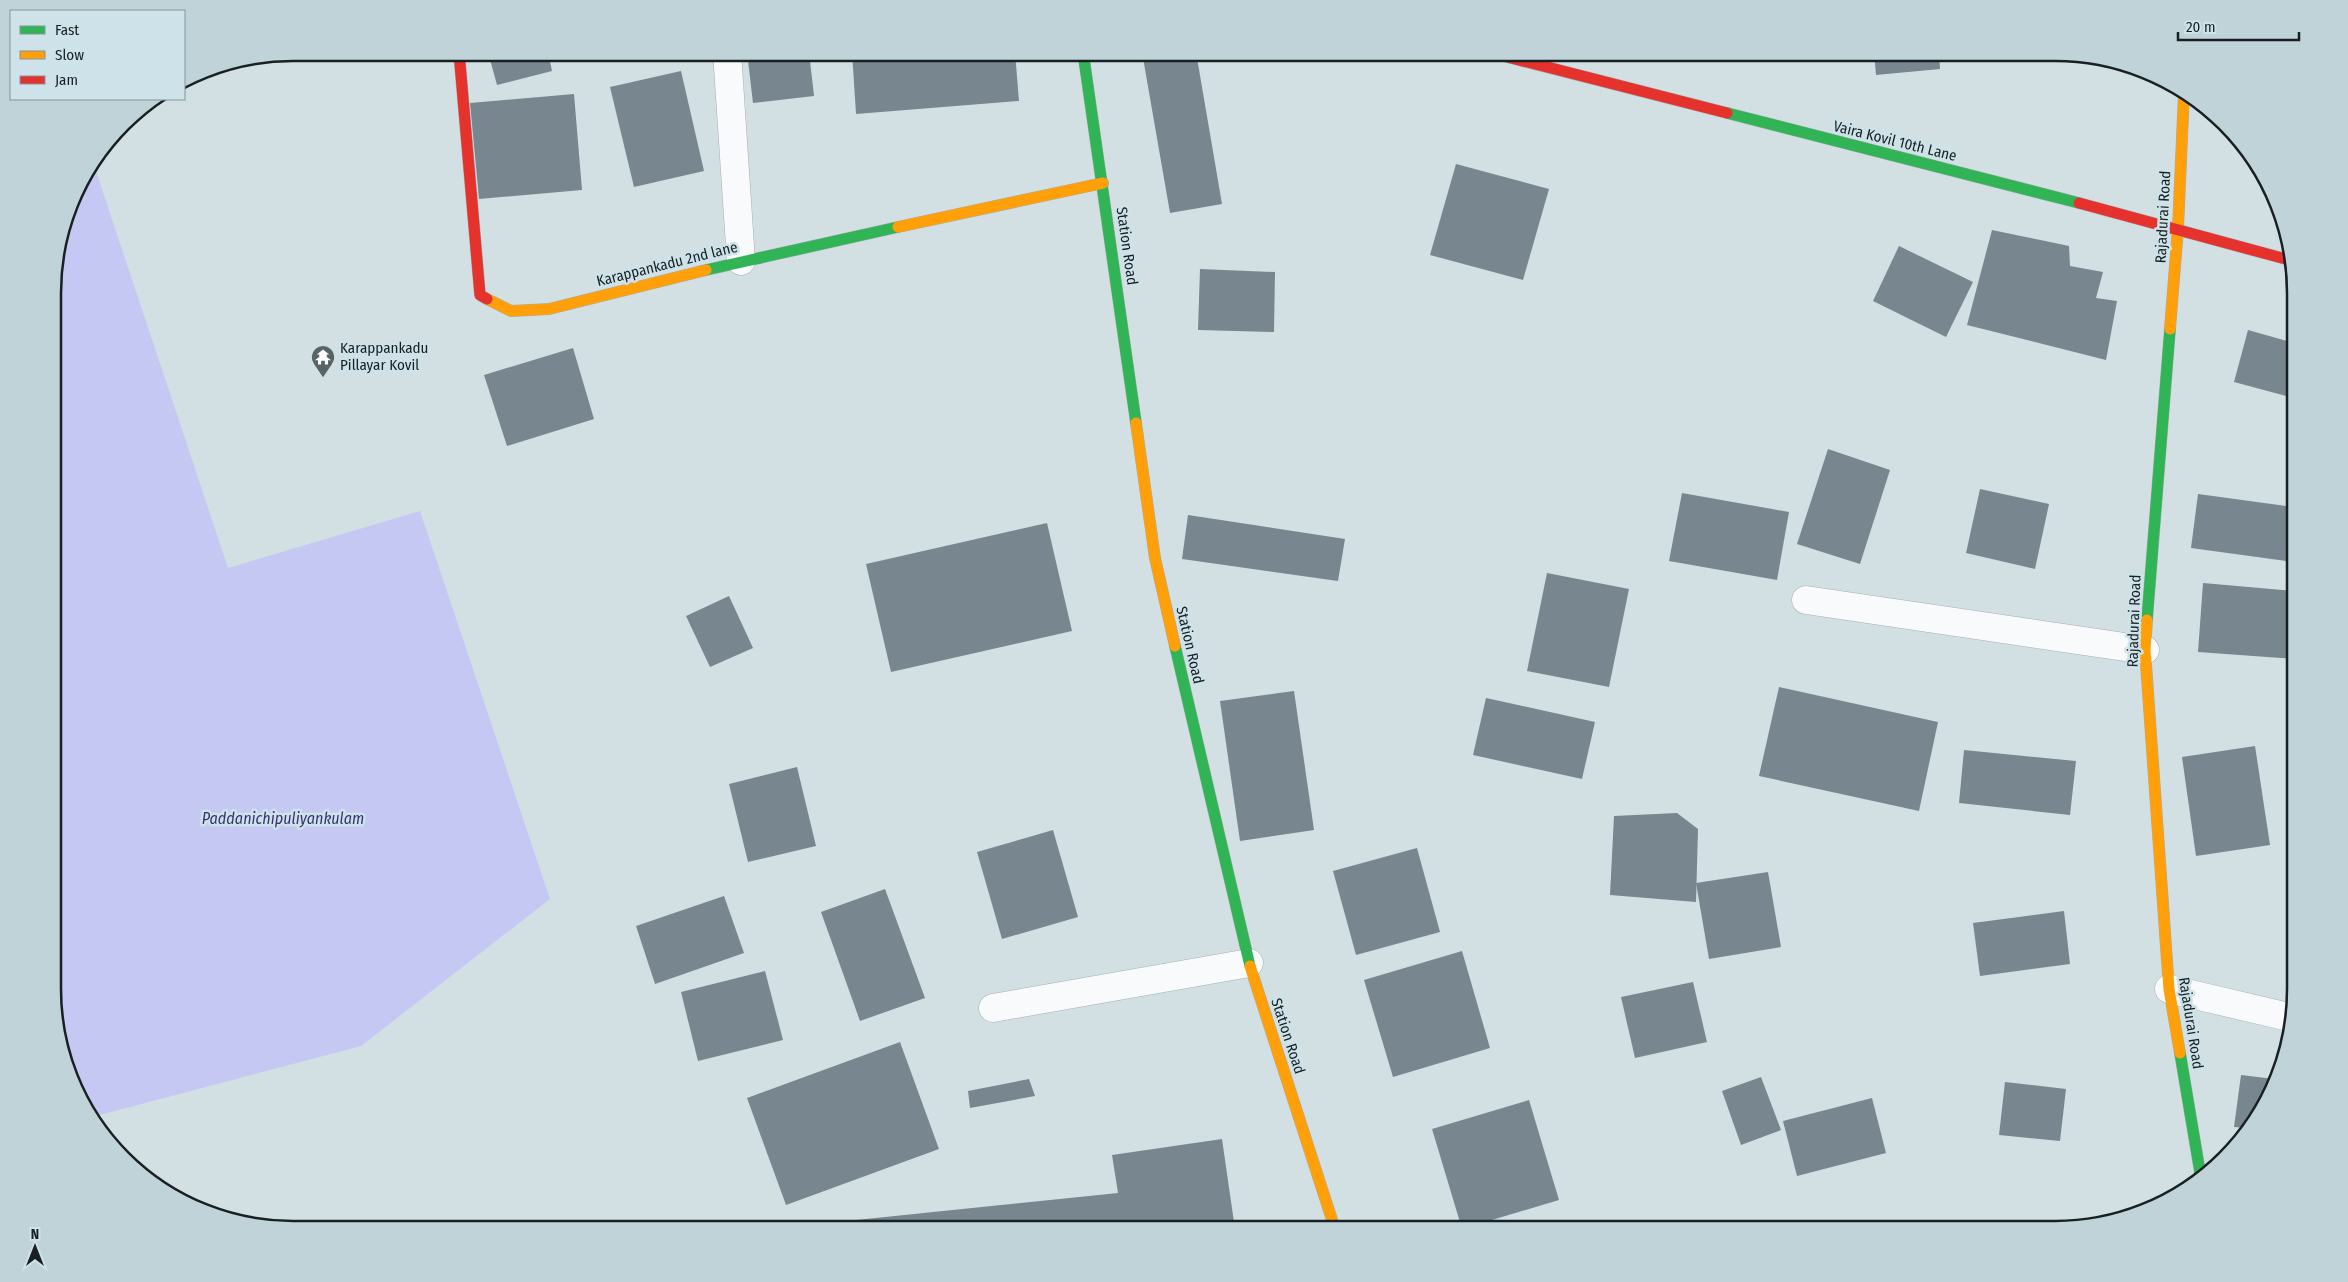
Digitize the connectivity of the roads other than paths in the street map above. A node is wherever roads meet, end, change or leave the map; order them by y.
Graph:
1 (460, 61) edge
2 (728, 61) edge
3 (1084, 61) edge
4 (1523, 61) edge
5 (2184, 100) edge
6 (1103, 183) junction
7 (2178, 228) junction
8 (2284, 258) edge
9 (741, 262) junction
10 (1806, 600) dead end
11 (2145, 650) junction
12 (1248, 963) junction
13 (2169, 989) junction
14 (993, 1008) dead end
15 (2285, 1016) edge
16 (2199, 1171) edge
17 (1331, 1221) edge

1 - 9 street, Karappankadu 2nd lane
2 - 9 street
3 - 6 street, Station Road
4 - 7 street, Vaira Kovil 10th Lane
5 - 7 street, Rajadurai Road
6 - 9 street, Karappankadu 2nd lane
6 - 12 street, Station Road
7 - 8 street, Vaira Kovil 10th Lane
7 - 11 street, Rajadurai Road
10 - 11 street
11 - 13 street, Rajadurai Road
12 - 14 street
12 - 17 street, Station Road
13 - 15 street
13 - 16 street, Rajadurai Road

